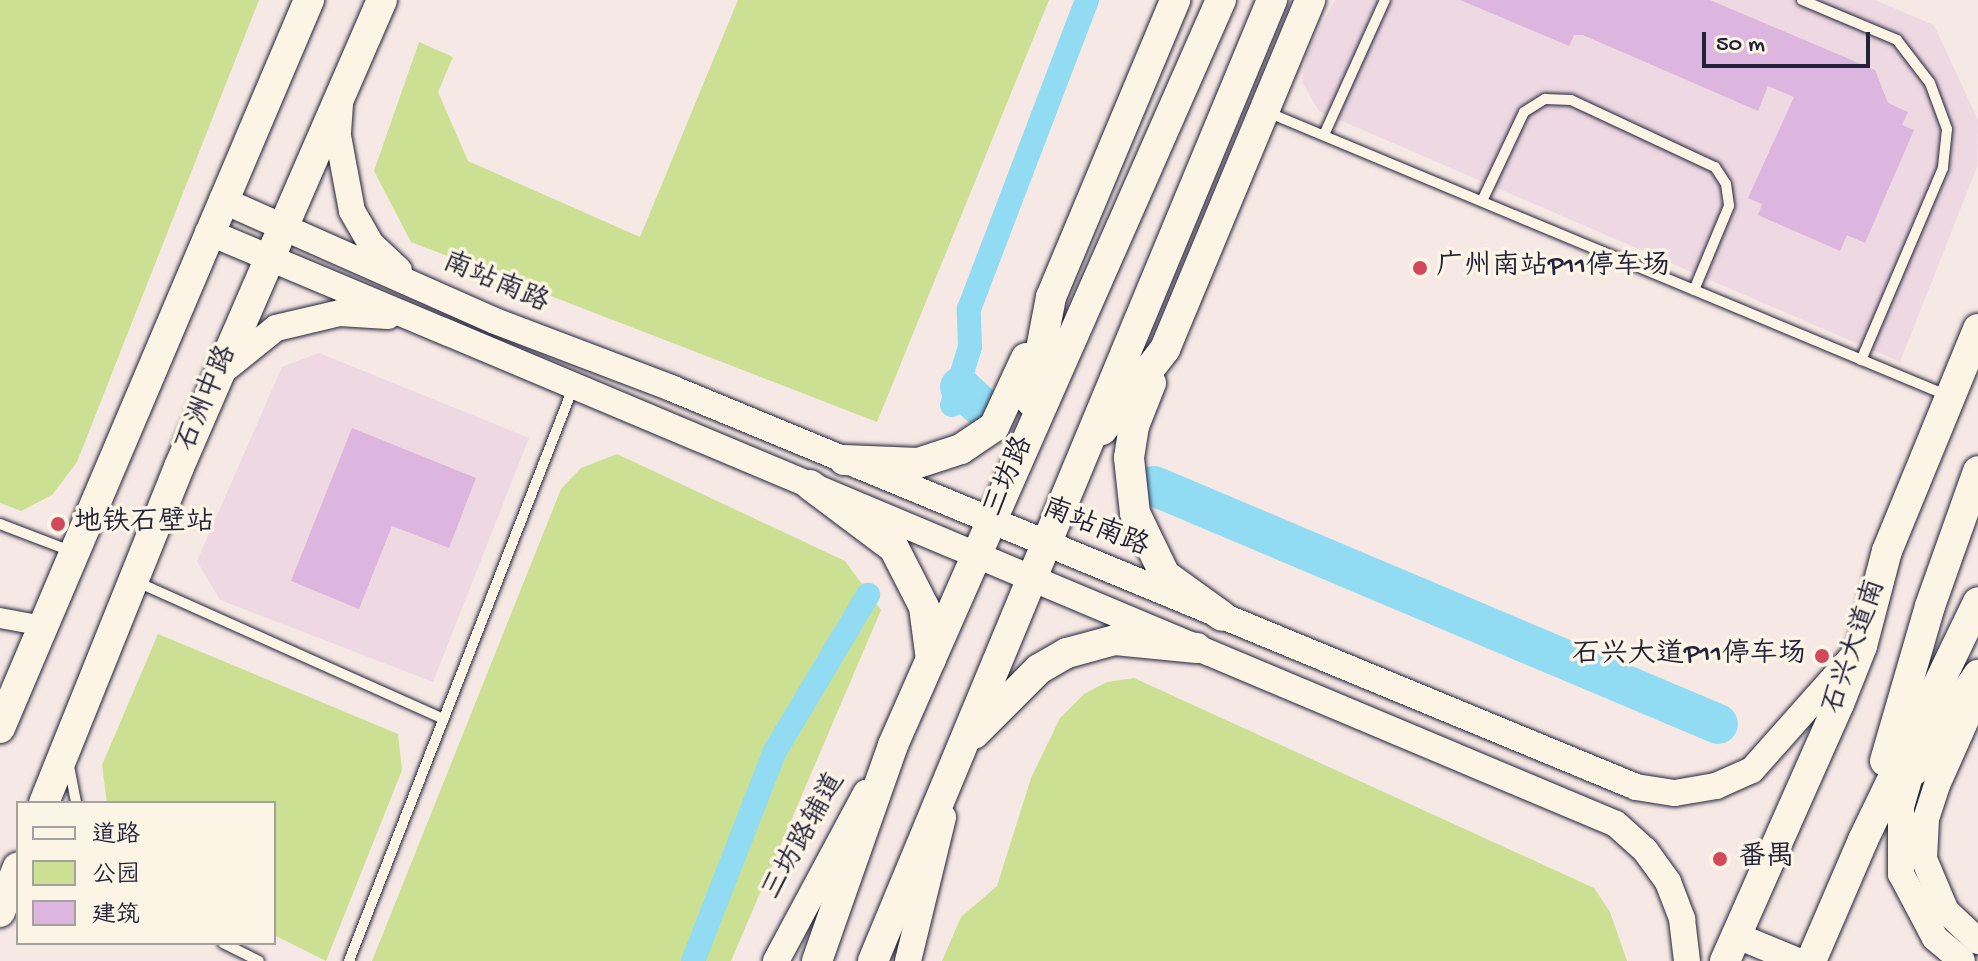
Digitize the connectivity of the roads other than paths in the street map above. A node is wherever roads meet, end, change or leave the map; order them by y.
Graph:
1 (309, 0) edge
2 (382, 0) edge
3 (1175, 0) edge
4 (1221, 0) edge
5 (1272, 0) edge
6 (1310, 0) edge
7 (1385, 0) edge
8 (1802, 0) edge
9 (340, 100) junction
10 (1263, 110) junction
11 (1324, 135) junction
12 (222, 200) junction
13 (1482, 201) junction
14 (282, 226) junction
15 (208, 232) junction
16 (268, 258) junction
17 (420, 288) junction
18 (1694, 290) junction
19 (1051, 297) junction
20 (407, 317) junction
21 (1978, 329) edge
22 (1165, 349) junction
23 (1861, 360) junction
24 (219, 375) junction
25 (574, 386) junction
26 (1948, 396) junction
27 (1026, 439) junction
28 (844, 460) junction
29 (1076, 464) junction
30 (1978, 471) edge
31 (810, 485) junction
32 (991, 520) junction
33 (0, 524) edge
34 (1044, 543) junction
35 (73, 553) junction
36 (976, 555) junction
37 (1030, 578) junction
38 (134, 580) junction
39 (1978, 602) edge
40 (1222, 616) junction
41 (0, 618) edge
42 (43, 626) junction
43 (1862, 646) junction
44 (1197, 648) junction
45 (931, 660) junction
46 (1978, 675) edge
47 (1978, 693) edge
48 (1933, 697) junction
49 (444, 719) junction
50 (0, 728) edge
51 (893, 745) junction
52 (67, 747) junction
53 (959, 756) junction
54 (1909, 776) junction
55 (45, 801) edge
56 (76, 801) edge
57 (1863, 840) junction
58 (16, 872) edge
59 (0, 912) edge
60 (1978, 941) edge
61 (227, 945) edge
62 (1730, 948) edge
63 (259, 961) edge
64 (349, 961) edge
65 (776, 961) edge
66 (817, 961) edge
67 (873, 961) edge
68 (908, 961) edge
69 (1687, 961) edge
70 (1798, 961) edge
71 (1811, 961) edge
72 (1962, 961) edge

1 - 12 main road
2 - 9 main road, 石洲中路
3 - 19 main road
4 - 27 main road, 三坊路
5 - 29 main road, 三坊路
6 - 10 main road
7 - 11 lane
8 - 23 lane
9 - 14 main road, 石洲中路
9 - 17 street
10 - 11 lane
10 - 22 main road
11 - 13 lane
12 - 14 street, 南站南路
12 - 15 main road
13 - 18 lane
13 - 18 lane
14 - 16 main road, 石洲中路
14 - 17 street, 南站南路
15 - 16 street
15 - 35 main road
16 - 20 street
16 - 24 main road, 石洲中路
17 - 28 street, 南站南路
18 - 23 lane
19 - 27 main road
19 - 28 main road
20 - 24 street
20 - 25 street
21 - 26 main road, 石兴大道南
22 - 29 main road
22 - 40 main road
23 - 26 lane
24 - 38 main road, 石洲中路
25 - 31 street
25 - 49 lane
26 - 43 main road, 石兴大道南
27 - 32 main road, 三坊路
28 - 32 street, 南站南路
29 - 34 main road, 三坊路
30 - 57 main road
31 - 36 street
31 - 45 main road
32 - 34 street, 南站南路
32 - 36 main road, 三坊路
33 - 35 lane
34 - 37 main road, 三坊路
34 - 40 street, 南站南路
35 - 42 main road
36 - 37 street
36 - 45 main road, 三坊路
37 - 44 street
37 - 53 main road, 三坊路
38 - 49 lane
38 - 52 main road, 石洲中路
39 - 48 main road
40 - 43 street, 南站南路
41 - 42 street
42 - 50 main road
43 - 62 main road, 石兴大道南
44 - 53 main road
44 - 69 street
45 - 51 main road, 三坊路
46 - 54 main road
47 - 60 street
48 - 54 street
48 - 57 main road
49 - 64 lane
51 - 65 street, 三坊路辅道
51 - 66 main road, 三坊路
52 - 55 main road, 石洲中路
52 - 56 lane
53 - 67 main road, 三坊路
53 - 68 street
54 - 57 main road
54 - 72 street
57 - 71 main road
58 - 59 main road
61 - 63 lane
62 - 70 street

